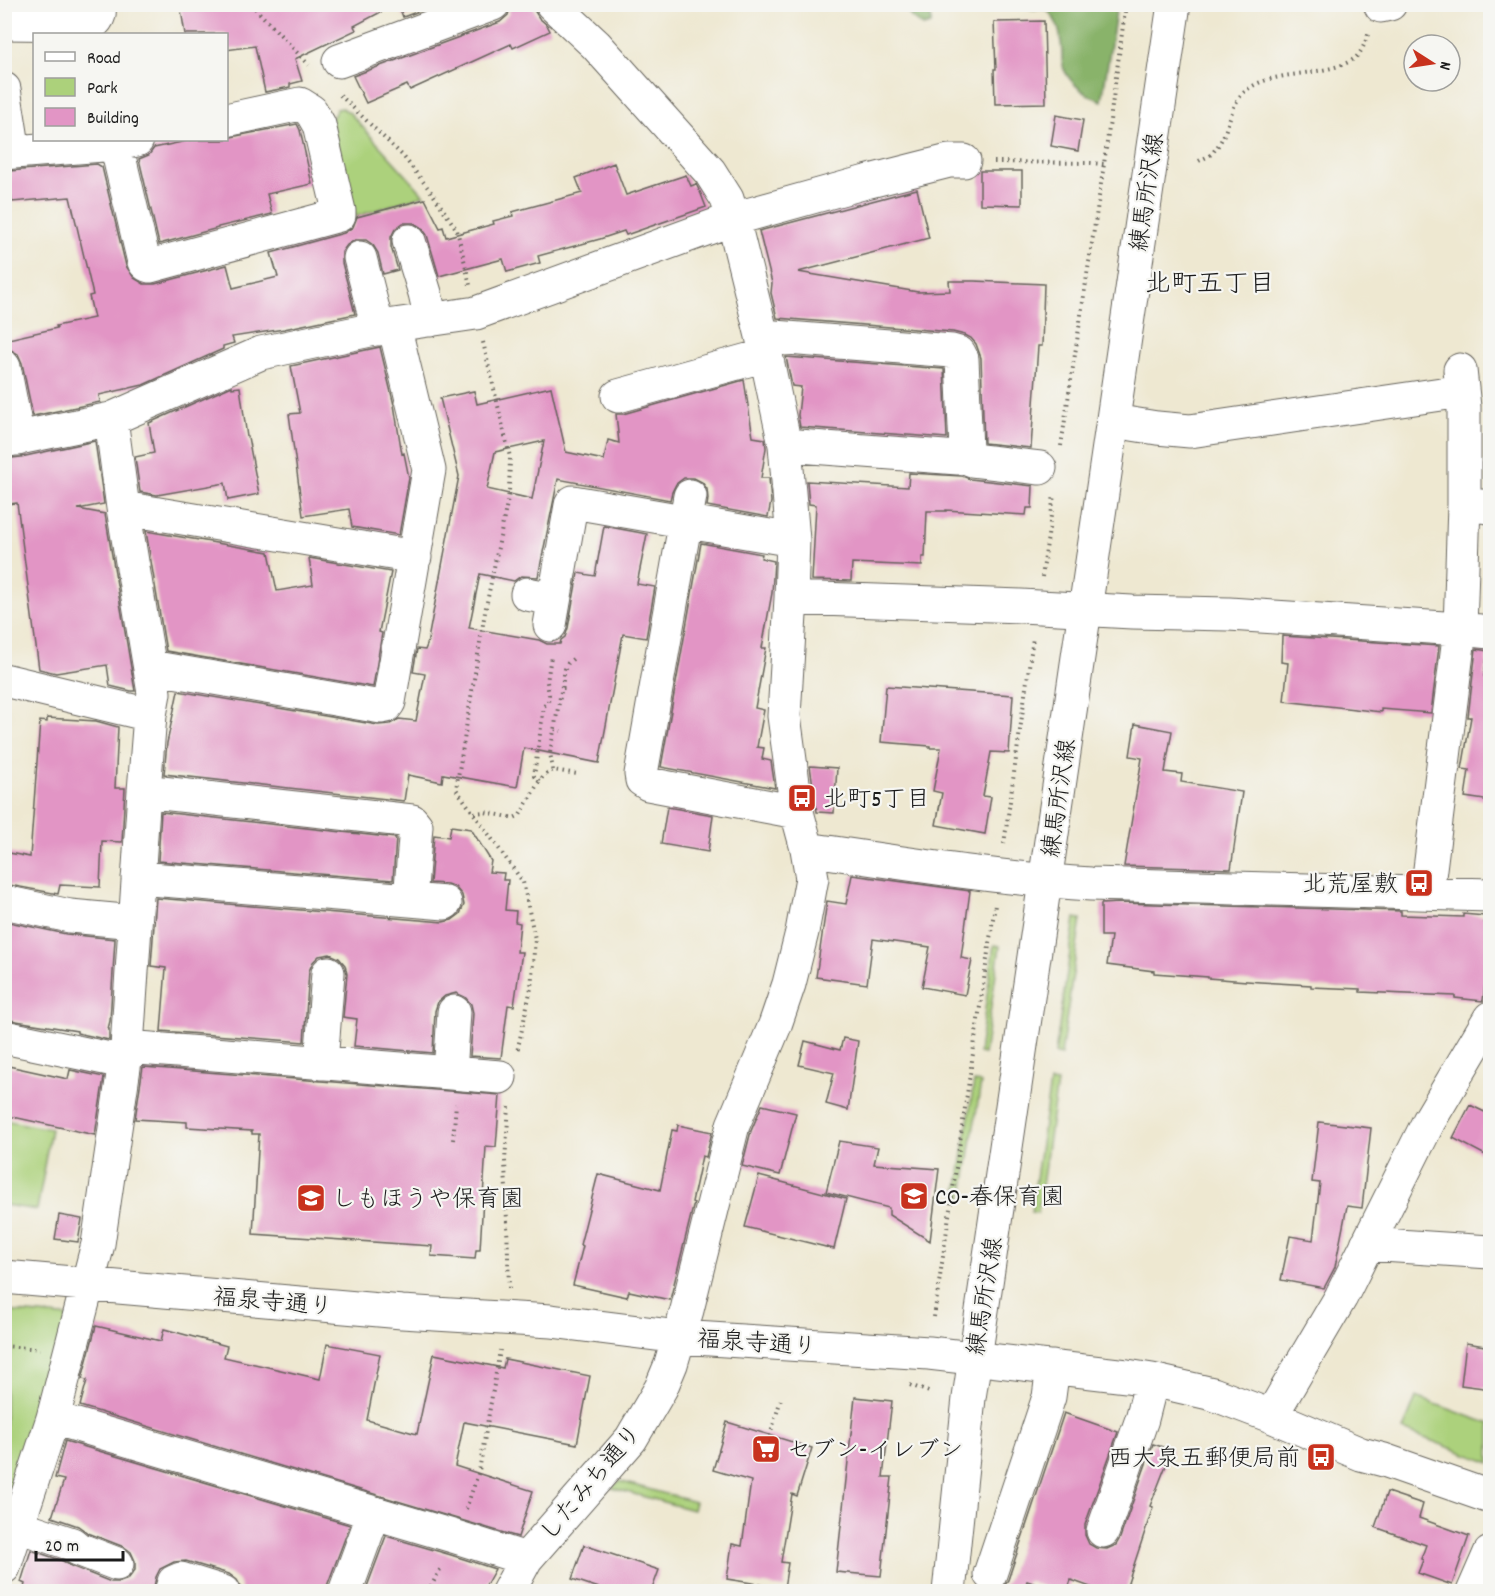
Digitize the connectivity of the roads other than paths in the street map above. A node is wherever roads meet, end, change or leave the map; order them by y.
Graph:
1 (99, 4) edge
2 (493, 4) edge
3 (552, 4) edge
4 (1174, 4) edge
5 (4, 22) edge
6 (329, 73) road end
7 (4, 89) edge
8 (228, 120) edge
9 (126, 142) edge
10 (9, 153) edge
11 (964, 161) road end
12 (734, 219) junction
13 (410, 241) dead end
14 (360, 258) dead end
15 (431, 320) junction
16 (386, 327) junction
17 (764, 345) junction
18 (4, 367) edge
19 (618, 396) dead end
20 (111, 419) junction
21 (1113, 421) junction
22 (11, 440) edge
23 (785, 445) junction
24 (964, 456) junction
25 (1052, 470) road end
26 (1477, 505) edge
27 (123, 508) junction
28 (688, 508) junction
29 (793, 540) junction
30 (415, 557) junction
31 (791, 597) junction
32 (544, 606) road end
33 (1085, 610) junction
34 (1475, 631) edge
35 (150, 667) junction
36 (4, 680) edge
37 (150, 715) junction
38 (144, 791) junction
39 (797, 812) junction
40 (807, 849) junction
41 (138, 878) junction
42 (1045, 881) junction
43 (1427, 893) junction
44 (1491, 895) edge
45 (410, 900) junction
46 (4, 902) edge
47 (445, 903) dead end
48 (135, 921) junction
49 (328, 973) dead end
50 (454, 1012) dead end
51 (1491, 1018) edge
52 (4, 1037) edge
53 (126, 1055) junction
54 (321, 1063) junction
55 (450, 1073) junction
56 (509, 1078) road end
57 (1367, 1244) junction
58 (1491, 1252) edge
59 (4, 1277) edge
60 (88, 1284) junction
61 (679, 1337) junction
62 (975, 1358) junction
63 (1053, 1367) junction
64 (1152, 1380) junction
65 (1271, 1416) junction
66 (53, 1418) junction
67 (1491, 1497) edge
68 (374, 1513) junction
69 (18, 1526) junction
70 (1103, 1531) dead end
71 (1491, 1553) edge
72 (526, 1559) junction
73 (117, 1564) dead end
74 (4, 1567) edge
75 (990, 1574) dead end
76 (171, 1592) edge
77 (223, 1592) edge
78 (345, 1592) edge
79 (508, 1592) edge
80 (949, 1592) edge
81 (1473, 1592) edge

1 - 5 street
2 - 6 street
3 - 12 street, したみち通り
4 - 21 street, 練馬所沢線
7 - 10 street
8 - 9 street
9 - 10 street
11 - 12 street
12 - 15 street
12 - 17 street, したみち通り
13 - 15 street
14 - 16 street
15 - 16 street
16 - 20 street
16 - 30 street
17 - 19 street
17 - 23 street, したみち通り
17 - 24 street
18 - 22 street
20 - 22 street
20 - 27 street
21 - 26 street
21 - 33 street, 練馬所沢線
23 - 24 street
23 - 29 street, したみち通り
24 - 25 street
26 - 34 street
27 - 30 street
27 - 35 street
28 - 29 street
28 - 32 street
28 - 39 street
29 - 31 street, したみち通り
30 - 35 street
31 - 33 street
31 - 39 street, したみち通り
33 - 34 street
33 - 42 street, 練馬所沢線
34 - 43 street
35 - 37 street
36 - 37 street
37 - 38 street
38 - 41 street
38 - 45 street
39 - 40 street, したみち通り
40 - 42 street
40 - 61 street, したみち通り
41 - 45 street
41 - 48 street
42 - 43 street
42 - 62 street, 練馬所沢線
43 - 44 street
45 - 47 street
46 - 48 street
48 - 53 street
49 - 54 street
50 - 55 street
51 - 57 street
52 - 53 street
53 - 54 street
53 - 60 street
54 - 55 street
55 - 56 street
57 - 58 street
57 - 65 street
59 - 60 street, 福泉寺通り
60 - 61 street, 福泉寺通り
60 - 66 street
61 - 62 street, 福泉寺通り
61 - 72 street, したみち通り
62 - 63 street, 福泉寺通り
62 - 80 street, 練馬所沢線
63 - 64 street, 福泉寺通り
63 - 75 street
64 - 65 street, 福泉寺通り
64 - 70 street
65 - 67 street, 福泉寺通り
66 - 68 street
66 - 69 street
68 - 72 street
68 - 78 street
69 - 73 street
69 - 74 street
71 - 81 street
72 - 79 street, したみち通り
76 - 77 street

